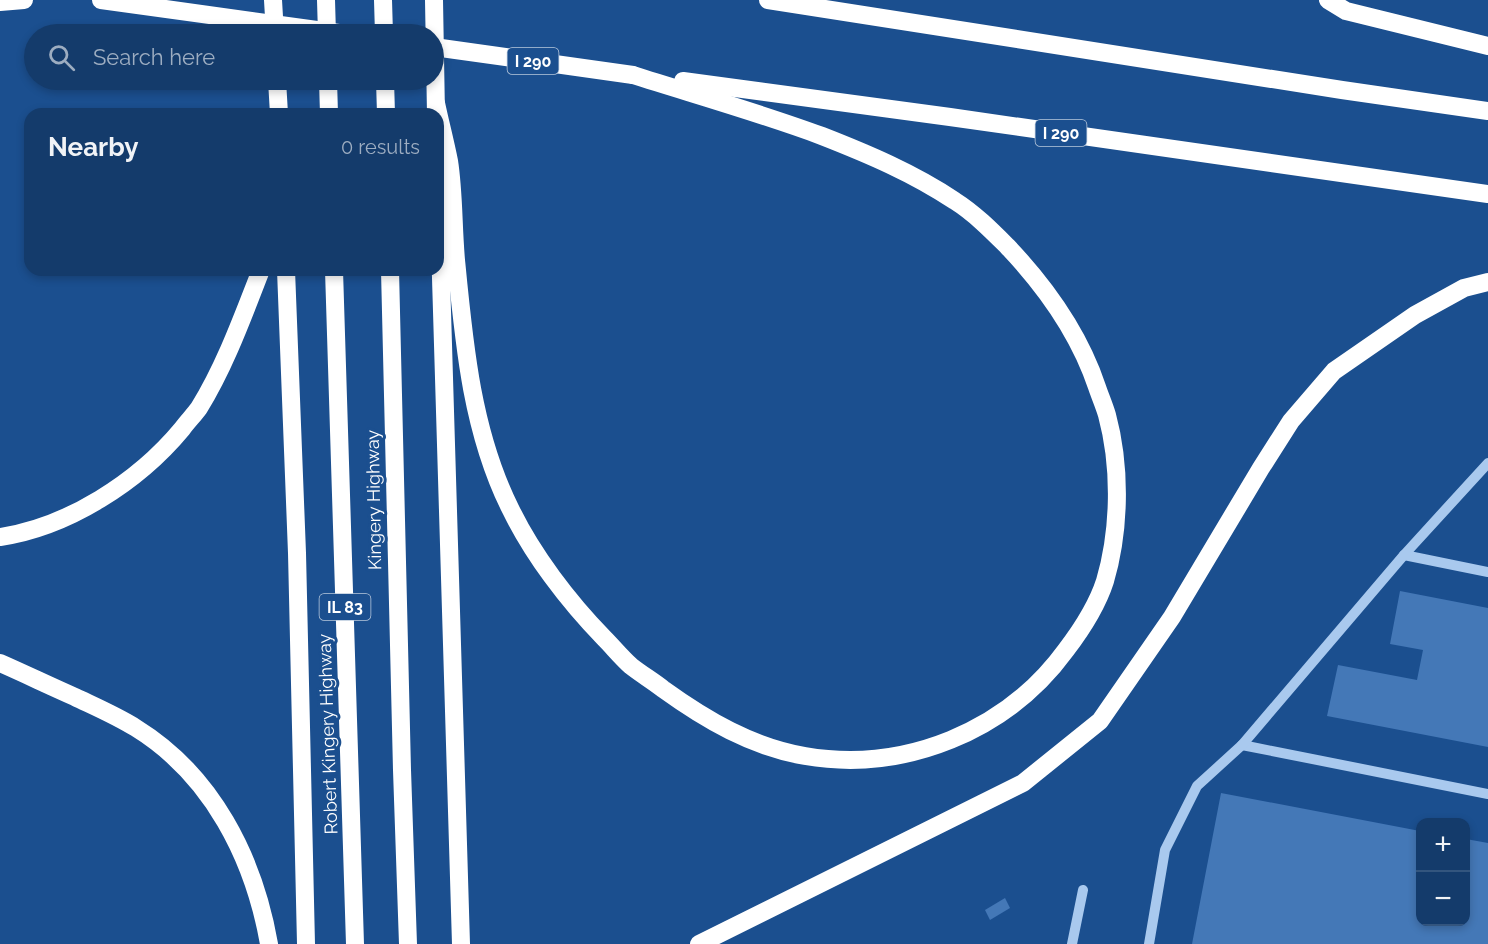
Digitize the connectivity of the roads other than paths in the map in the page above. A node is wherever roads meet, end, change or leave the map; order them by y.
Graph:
1 (24, 0) edge
2 (101, 0) edge
3 (273, 0) edge
4 (326, 0) edge
5 (383, 0) edge
6 (434, 0) edge
7 (768, 0) edge
8 (1328, 0) edge
9 (0, 2) edge
10 (274, 24) edge
11 (274, 24) edge
12 (327, 24) edge
13 (384, 24) edge
14 (434, 24) edge
15 (1488, 46) edge
16 (444, 48) edge
17 (633, 75) junction
18 (278, 90) edge
19 (328, 90) edge
20 (386, 90) edge
21 (436, 90) edge
22 (279, 108) edge
23 (329, 108) edge
24 (386, 108) edge
25 (436, 108) edge
26 (1488, 111) edge
27 (444, 142) edge
28 (1488, 194) edge
29 (259, 276) edge
30 (286, 276) edge
31 (334, 276) edge
32 (390, 276) edge
33 (441, 276) edge
34 (1488, 282) edge
35 (1488, 463) edge
36 (0, 537) edge
37 (1404, 555) junction
38 (1488, 572) edge
39 (0, 663) edge
40 (1242, 745) junction
41 (1488, 794) edge
42 (1083, 890) dead end
43 (269, 944) edge
44 (306, 944) edge
45 (355, 944) edge
46 (408, 944) edge
47 (461, 944) edge
48 (699, 944) edge
49 (1072, 944) edge
50 (1149, 944) edge

1 - 9 highway
2 - 10 highway, bridge
3 - 11 highway
4 - 12 highway
5 - 13 highway
6 - 14 highway
7 - 26 highway
8 - 15 highway
16 - 17 highway, I 290, bridge
17 - 27 highway
17 - 28 highway, I 290
18 - 22 highway
19 - 23 highway
20 - 24 highway
21 - 25 highway
29 - 36 highway
30 - 44 highway
31 - 45 highway, Robert Kingery Highway / IL 83
32 - 46 highway, Kingery Highway
33 - 47 highway
34 - 48 highway
35 - 37 lane
37 - 38 lane
37 - 40 lane
39 - 43 highway
40 - 41 lane
40 - 50 lane
42 - 49 lane

